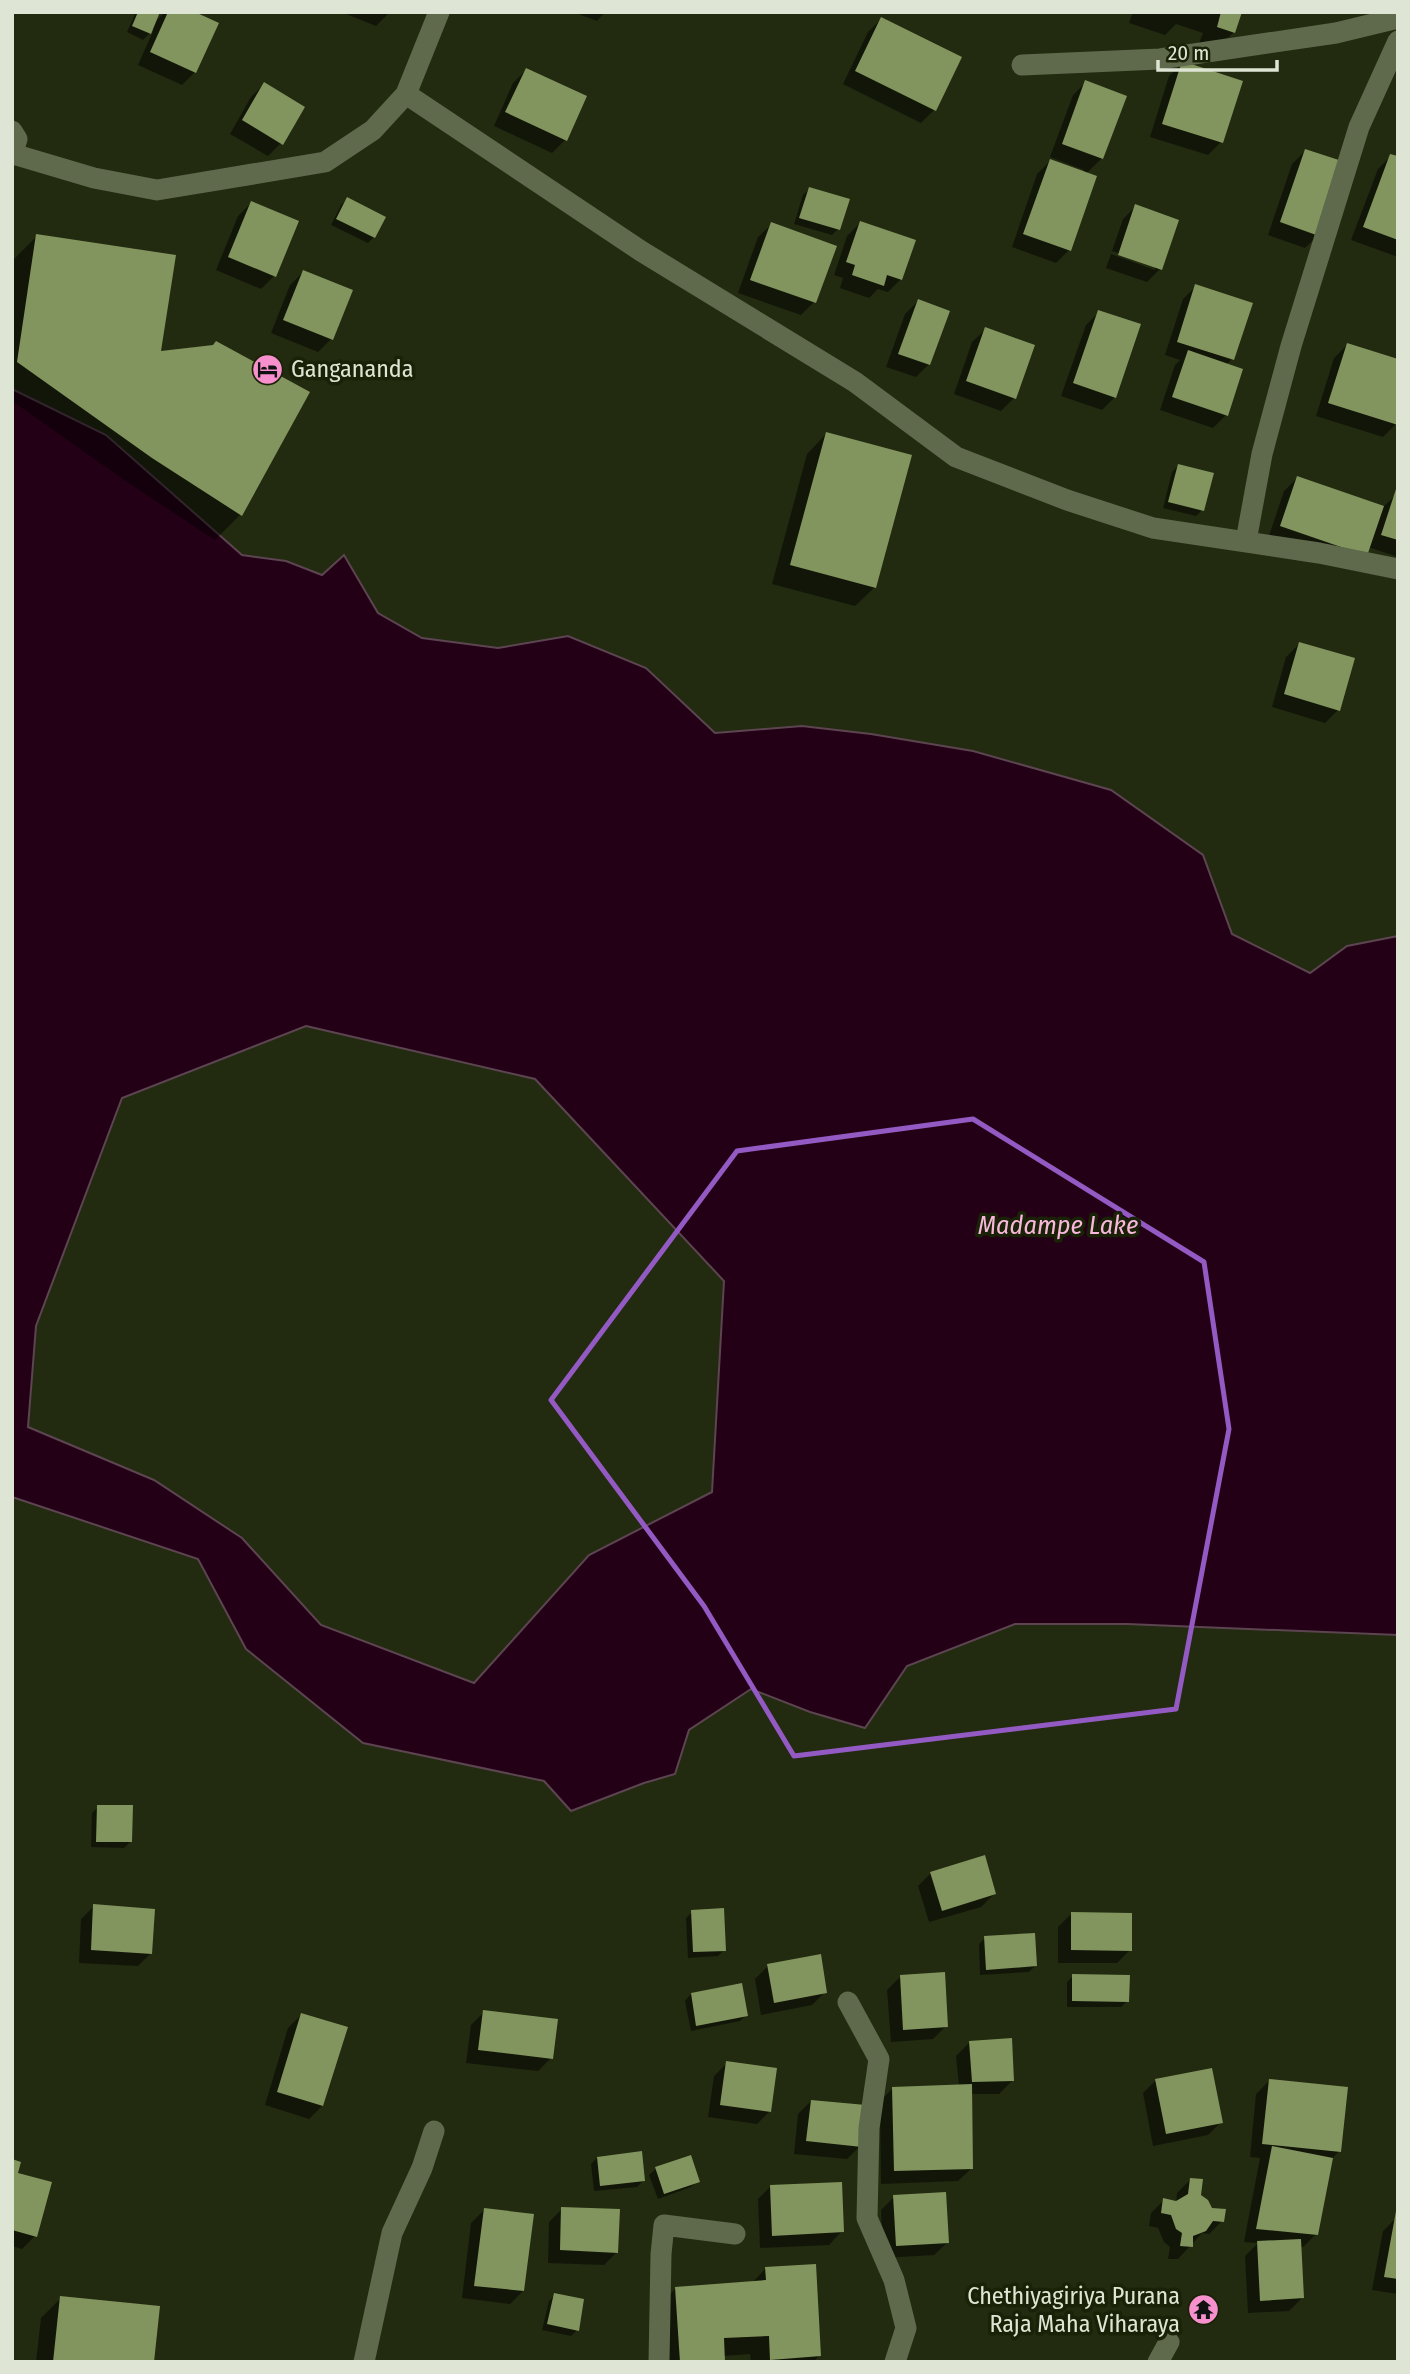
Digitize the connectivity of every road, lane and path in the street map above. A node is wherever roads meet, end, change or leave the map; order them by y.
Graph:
1 (439, 12) edge
2 (1398, 18) edge
3 (1398, 41) edge
4 (1022, 65) dead end
5 (406, 94) junction
6 (12, 131) edge
7 (13, 155) edge
8 (1247, 541) junction
9 (1398, 569) edge
10 (848, 2002) dead end
11 (434, 2131) dead end
12 (735, 2234) dead end
13 (1169, 2342) dead end
14 (364, 2362) edge
15 (659, 2362) edge
16 (895, 2362) edge
17 (1158, 2362) edge

1 - 5 street
2 - 4 street
3 - 8 street
5 - 7 street
5 - 8 street
6 - 7 street
8 - 9 street
10 - 16 street
11 - 14 street
12 - 15 street
13 - 17 street

